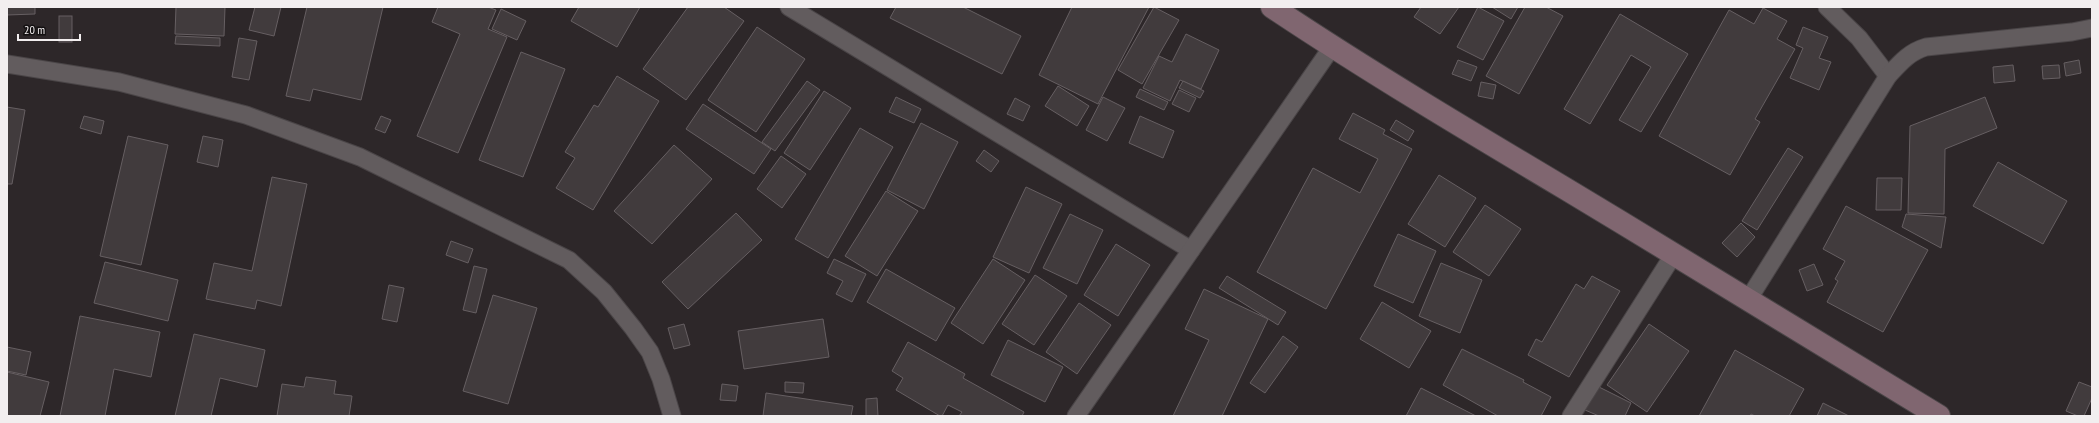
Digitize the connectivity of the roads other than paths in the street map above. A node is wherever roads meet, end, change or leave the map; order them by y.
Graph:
1 (790, 7) edge
2 (1272, 7) edge
3 (1827, 7) edge
4 (2092, 28) edge
5 (1332, 47) junction
6 (7, 64) edge
7 (1888, 76) junction
8 (1191, 250) junction
9 (1674, 254) junction
10 (1748, 300) junction
11 (672, 416) edge
12 (1076, 416) edge
13 (1571, 416) edge
14 (1939, 416) edge

1 - 8 street
2 - 5 street
3 - 7 street
4 - 7 street
5 - 8 street
5 - 9 street
6 - 11 street
7 - 10 street
8 - 12 street
9 - 10 street
9 - 13 street
10 - 14 street

